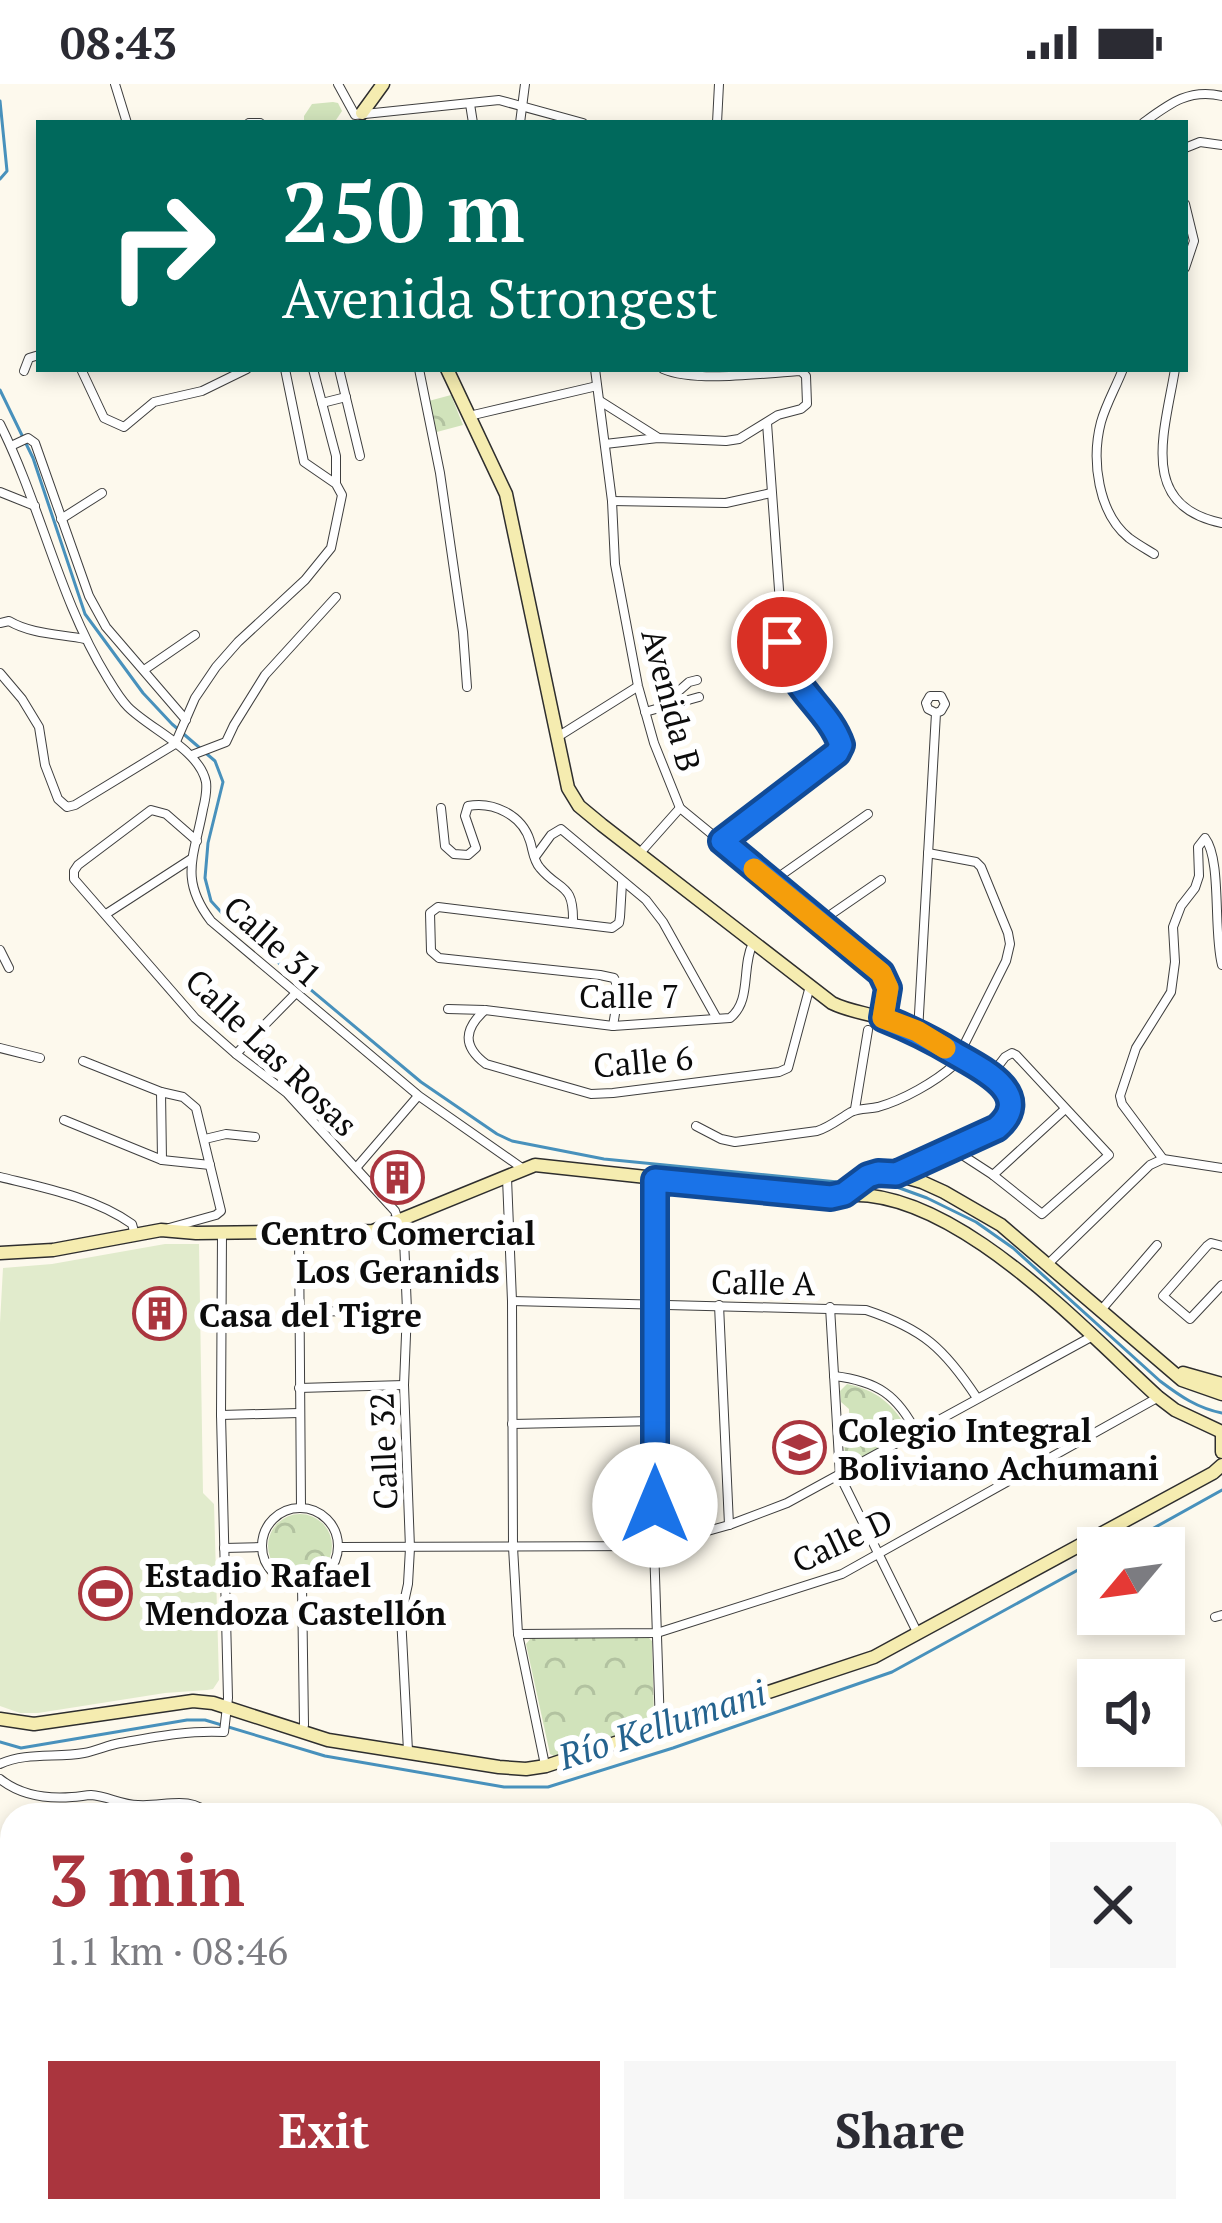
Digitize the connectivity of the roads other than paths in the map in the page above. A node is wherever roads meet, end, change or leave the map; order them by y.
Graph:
1 (115, 84) edge
2 (338, 84) edge
3 (383, 84) edge
4 (525, 84) edge
5 (718, 84) edge
6 (1222, 96) edge
7 (470, 104) junction
8 (521, 107) junction
9 (397, 111) junction
10 (356, 117) edge
11 (126, 120) edge
12 (398, 120) edge
13 (473, 120) edge
14 (520, 120) edge
15 (571, 120) edge
16 (717, 120) edge
17 (1147, 120) edge
18 (1222, 146) edge
19 (1188, 147) edge
20 (1188, 216) edge
21 (1188, 259) edge
22 (36, 356) edge
23 (24, 371) dead end
24 (82, 372) edge
25 (242, 372) edge
26 (286, 372) edge
27 (314, 372) edge
28 (340, 372) edge
29 (420, 372) edge
30 (448, 372) edge
31 (595, 372) edge
32 (670, 372) edge
33 (780, 372) edge
34 (802, 372) edge
35 (1122, 372) edge
36 (1174, 372) edge
37 (597, 386) junction
38 (346, 397) junction
39 (600, 400) junction
40 (322, 403) junction
41 (470, 416) junction
42 (766, 423) junction
43 (0, 424) edge
44 (658, 438) junction
45 (19, 442) junction
46 (605, 444) junction
47 (360, 456) dead end
48 (335, 484) junction
49 (0, 492) edge
50 (102, 493) dead end
51 (771, 494) junction
52 (612, 501) junction
53 (37, 507) junction
54 (61, 519) junction
55 (1222, 523) edge
56 (1154, 554) dead end
57 (336, 597) dead end
58 (0, 623) edge
59 (196, 635) dead end
60 (86, 640) junction
61 (144, 670) junction
62 (0, 674) edge
63 (697, 680) dead end
64 (467, 686) dead end
65 (638, 686) junction
66 (699, 697) dead end
67 (663, 705) junction
68 (645, 712) junction
69 (936, 713) dead end
70 (185, 723) junction
71 (557, 737) junction
72 (177, 742) junction
73 (198, 752) junction
74 (441, 808) dead end
75 (680, 808) junction
76 (868, 814) dead end
77 (197, 841) junction
78 (722, 841) junction
79 (928, 853) junction
80 (639, 854) junction
81 (535, 858) junction
82 (193, 859) junction
83 (881, 880) dead end
84 (622, 883) junction
85 (770, 883) junction
86 (106, 914) junction
87 (820, 922) junction
88 (573, 923) junction
89 (753, 944) junction
90 (0, 950) edge
91 (1222, 965) edge
92 (10, 968) dead end
93 (810, 986) junction
94 (295, 994) junction
95 (448, 1009) dead end
96 (485, 1010) junction
97 (716, 1017) junction
98 (883, 1018) junction
99 (614, 1025) junction
100 (868, 1030) dead end
101 (917, 1031) junction
102 (0, 1048) edge
103 (236, 1054) junction
104 (960, 1056) junction
105 (40, 1058) dead end
106 (83, 1060) dead end
107 (992, 1073) junction
108 (161, 1092) junction
109 (419, 1096) junction
110 (855, 1109) junction
111 (1064, 1110) junction
112 (64, 1120) dead end
113 (696, 1126) dead end
114 (256, 1137) dead end
115 (205, 1139) junction
116 (951, 1147) junction
117 (162, 1160) junction
118 (1163, 1160) junction
119 (211, 1165) junction
120 (356, 1168) junction
121 (1222, 1168) edge
122 (524, 1169) junction
123 (896, 1174) junction
124 (993, 1175) junction
125 (0, 1178) edge
126 (507, 1178) junction
127 (655, 1180) junction
128 (852, 1188) junction
129 (400, 1221) junction
130 (161, 1230) junction
131 (221, 1233) junction
132 (299, 1233) junction
133 (135, 1235) junction
134 (1157, 1245) dead end
135 (1222, 1246) edge
136 (0, 1253) edge
137 (1048, 1264) junction
138 (1222, 1285) edge
139 (512, 1301) junction
140 (655, 1305) junction
141 (719, 1305) junction
142 (830, 1307) junction
143 (406, 1310) junction
144 (1102, 1310) junction
145 (298, 1312) junction
146 (1091, 1336) junction
147 (1166, 1365) junction
148 (834, 1376) junction
149 (1222, 1384) edge
150 (404, 1385) junction
151 (299, 1388) junction
152 (1222, 1394) edge
153 (1158, 1397) junction
154 (977, 1398) junction
155 (299, 1413) junction
156 (221, 1415) junction
157 (655, 1421) junction
158 (512, 1424) junction
159 (917, 1434) junction
160 (1222, 1434) edge
161 (1222, 1452) edge
162 (1222, 1465) edge
163 (840, 1477) junction
164 (301, 1507) junction
165 (729, 1525) junction
166 (655, 1546) junction
167 (261, 1547) junction
168 (338, 1547) junction
169 (513, 1547) junction
170 (224, 1548) junction
171 (410, 1548) junction
172 (879, 1554) junction
173 (302, 1585) junction
174 (657, 1633) junction
175 (518, 1634) junction
176 (918, 1634) junction
177 (227, 1712) junction
178 (0, 1719) edge
179 (660, 1729) junction
180 (300, 1732) junction
181 (408, 1751) junction
182 (0, 1764) edge
183 (546, 1766) junction
184 (0, 1779) edge
185 (128, 1803) edge

1 - 11 street
2 - 10 street
3 - 10 street
4 - 8 street
5 - 16 street
6 - 17 street
7 - 8 street
7 - 9 street
7 - 13 street
8 - 14 street
8 - 15 street
9 - 10 street
9 - 12 street
18 - 19 street
20 - 21 street
22 - 23 street
24 - 25 street
26 - 48 street
27 - 40 street
28 - 38 street
29 - 64 street
30 - 41 street
31 - 37 street, Avenida B
32 - 33 street
34 - 42 street
35 - 56 street
36 - 55 street
37 - 39 street, Avenida B
37 - 41 street
38 - 40 street
38 - 47 street
39 - 44 street
39 - 46 street, Avenida B
40 - 48 street
41 - 71 street
42 - 44 street
42 - 51 street
43 - 45 street
44 - 46 street
45 - 53 street
45 - 54 street
46 - 52 street, Avenida B
48 - 70 street
49 - 53 street
50 - 54 street
51 - 52 street
51 - 78 street
52 - 65 street, Avenida B
53 - 60 street
54 - 61 street
57 - 73 street
58 - 60 street
59 - 61 street
60 - 72 street
61 - 70 street
62 - 72 street
63 - 67 street
65 - 68 street, Avenida B
65 - 71 street
66 - 67 street
67 - 68 street
68 - 75 street, Avenida B
69 - 79 street
70 - 72 street
71 - 80 street
72 - 73 street
73 - 77 street, Calle 31
74 - 81 street
75 - 78 street, Avenida B
75 - 80 street
76 - 85 street
77 - 82 street, Calle 31
77 - 86 street, Calle Las Rosas
78 - 85 street, Avenida B
79 - 101 street
79 - 104 street
80 - 89 street
81 - 84 street
81 - 88 street
82 - 86 street
82 - 94 street, Calle 31
83 - 87 street
84 - 88 street
84 - 97 street
85 - 87 street, Avenida B
86 - 103 street, Calle Las Rosas
87 - 98 street, Avenida B
88 - 99 street
89 - 93 street
89 - 97 street, Calle 7
90 - 92 street
91 - 118 street
93 - 96 street, Calle 6
93 - 98 street
94 - 103 street
94 - 109 street, Calle 31
95 - 96 street, Calle 7
96 - 99 street, Calle 7
97 - 99 street, Calle 7
98 - 101 street
100 - 110 street
101 - 104 street
102 - 105 street
103 - 120 street, Calle Las Rosas
104 - 107 street
104 - 110 street
106 - 108 street
107 - 111 street
107 - 116 street
108 - 115 street
108 - 117 street
109 - 120 street
109 - 122 street, Calle 31
110 - 113 street
111 - 124 street
111 - 124 street
112 - 117 street
114 - 115 street
115 - 119 street
116 - 123 street
116 - 124 street
117 - 119 street
118 - 121 street
118 - 137 street
119 - 130 street
120 - 129 street, Calle Las Rosas
122 - 126 street
122 - 127 street
123 - 128 street
123 - 137 street
125 - 133 street
126 - 129 street
126 - 139 street
127 - 128 street
127 - 140 street
128 - 146 street
129 - 132 street
129 - 143 street, Calle 32
130 - 131 street
130 - 133 street
131 - 132 street
131 - 156 street
132 - 145 street
133 - 136 street
134 - 144 street
135 - 138 street
137 - 144 street
139 - 140 street, Calle A
139 - 158 street
140 - 141 street, Calle A
140 - 157 street
141 - 142 street, Calle A
141 - 165 street
142 - 148 street
142 - 154 street, Calle A
143 - 145 street
143 - 150 street, Calle 32
144 - 147 street
145 - 151 street
146 - 153 street
146 - 154 street
147 - 149 street
147 - 152 street
148 - 159 street
148 - 163 street
150 - 151 street
150 - 171 street, Calle 32
151 - 155 street
153 - 160 street
153 - 172 street, Calle D
154 - 159 street
155 - 156 street
155 - 164 street
156 - 170 street
157 - 158 street
157 - 166 street
158 - 169 street
159 - 163 street
160 - 161 street
162 - 176 street
163 - 165 street
163 - 172 street
164 - 167 street
164 - 168 street
165 - 166 street
166 - 169 street
166 - 174 street
167 - 170 street
167 - 173 street
168 - 171 street
168 - 173 street
169 - 171 street
169 - 175 street
170 - 177 street
171 - 181 street, Calle 32
172 - 174 street, Calle D
172 - 176 street
173 - 180 street
174 - 175 street, Calle D
174 - 179 street
175 - 183 street
176 - 179 street
177 - 178 street
177 - 180 street
177 - 182 street
179 - 183 street
180 - 181 street
181 - 183 street
184 - 185 street

